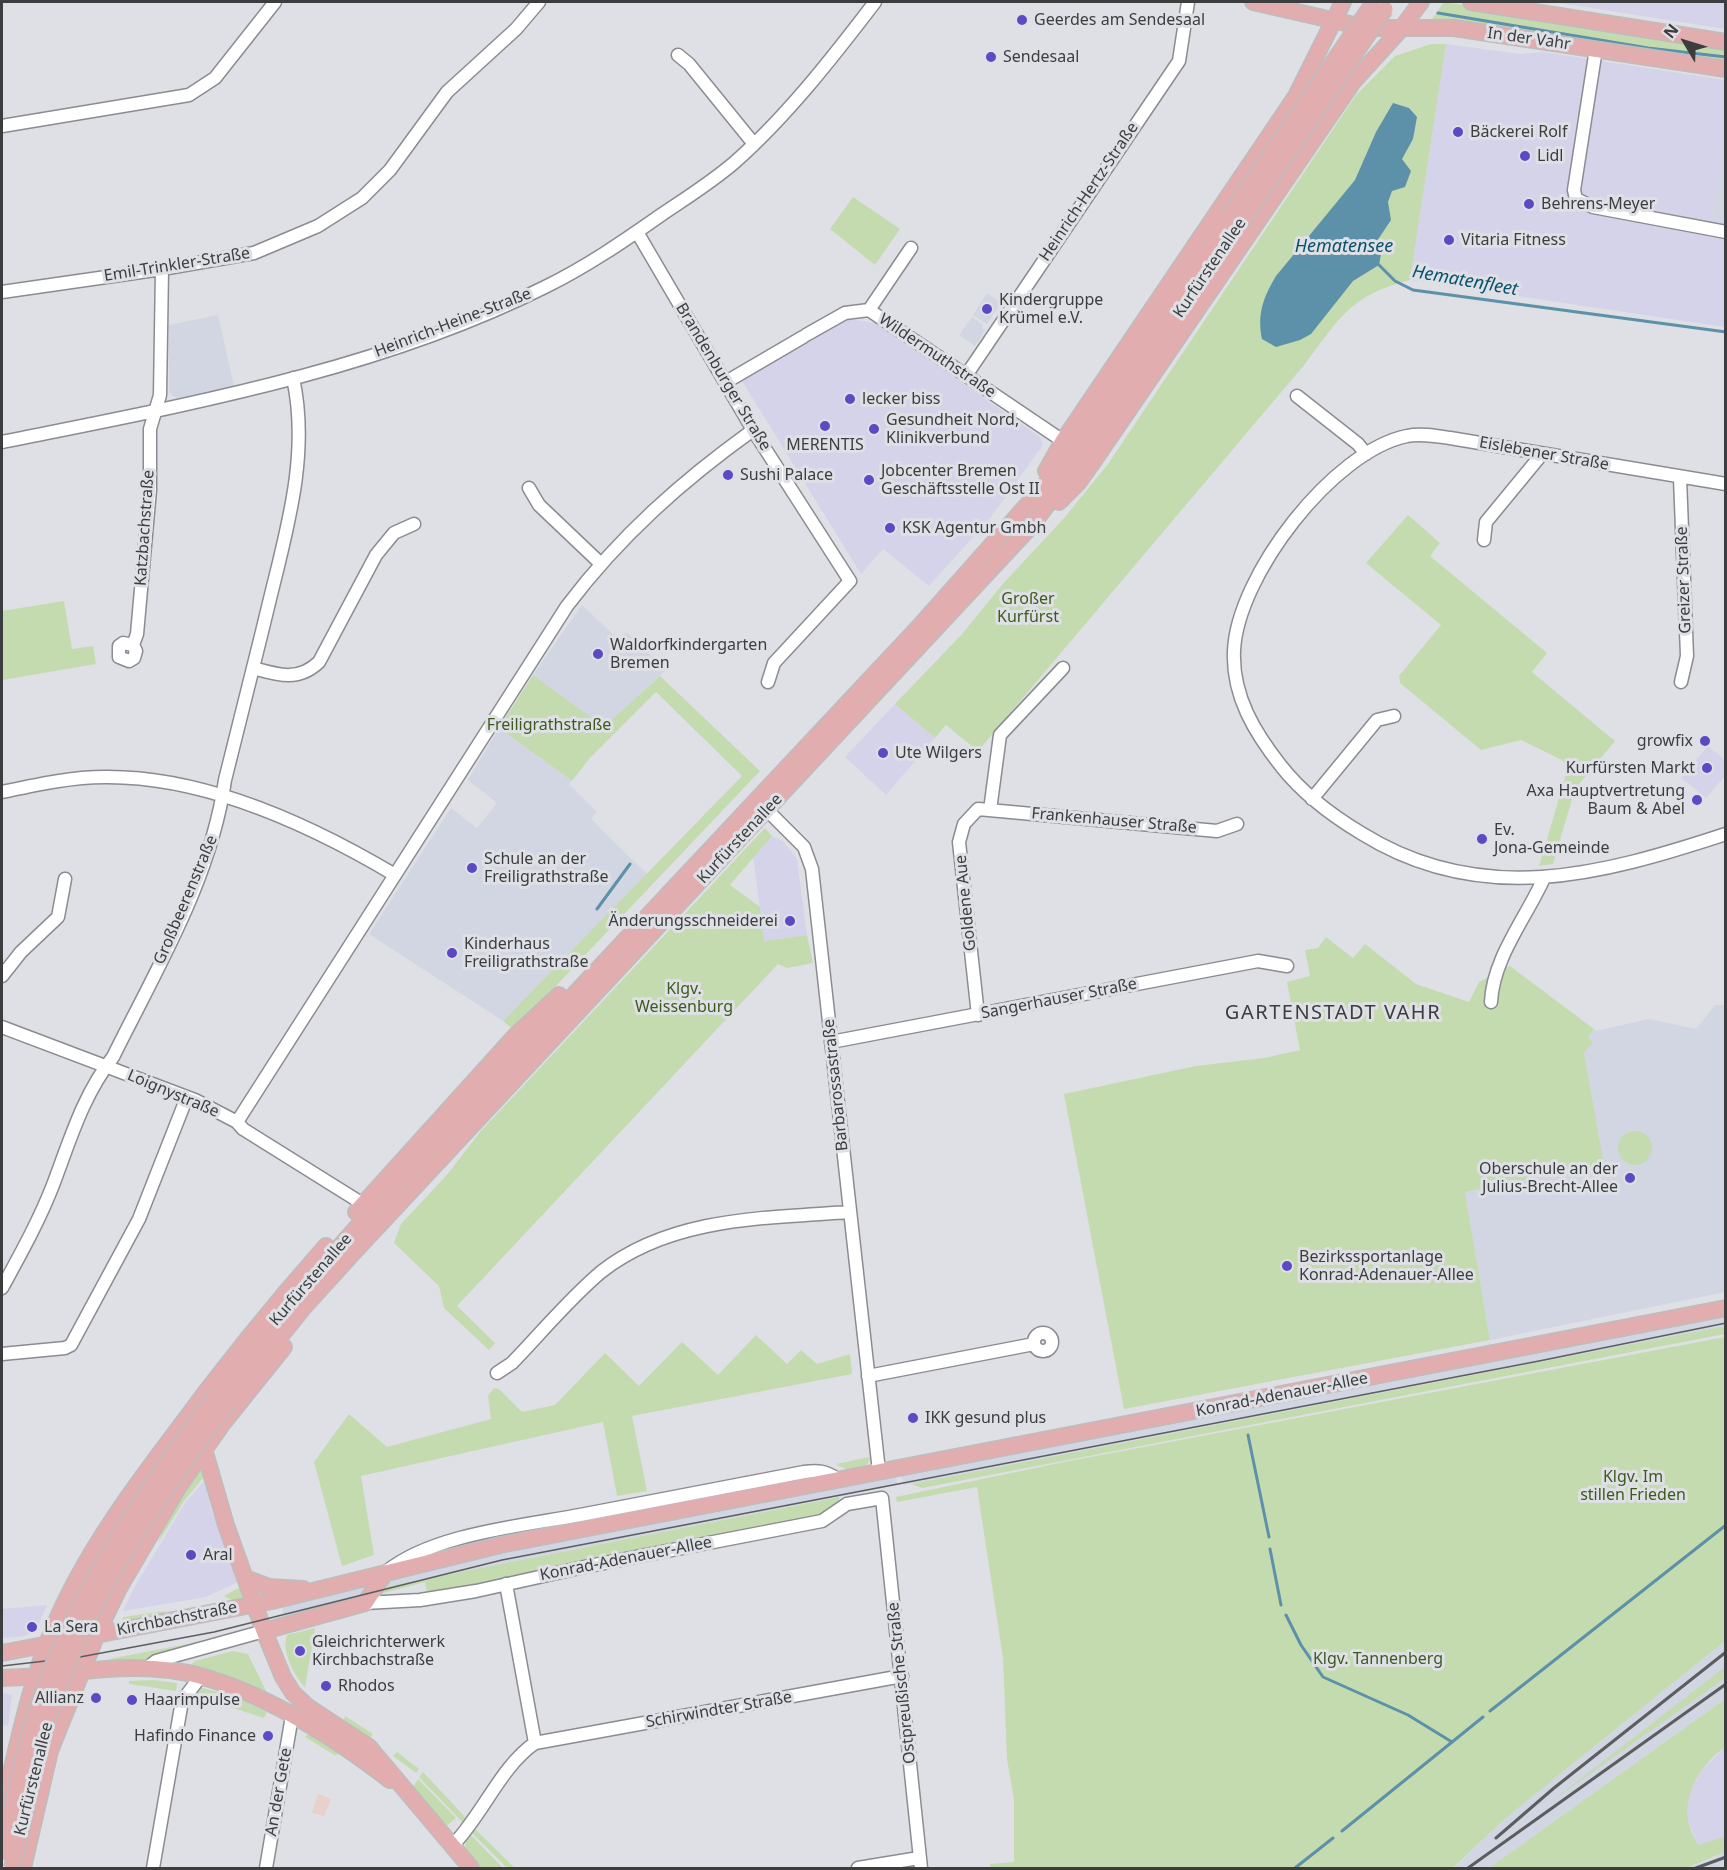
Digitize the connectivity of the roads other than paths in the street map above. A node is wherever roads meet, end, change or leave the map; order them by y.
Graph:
1 (275, 2) edge
2 (538, 2) edge
3 (875, 2) edge
4 (1188, 2) edge
5 (1253, 2) edge
6 (1343, 2) edge
7 (1421, 2) edge
8 (1471, 2) edge
9 (1380, 4) edge
10 (1333, 18) junction
11 (1401, 29) junction
12 (1725, 42) edge
13 (1596, 49) junction
14 (678, 56) dead end
15 (1725, 69) edge
16 (2, 126) edge
17 (754, 144) junction
18 (1234, 220) junction
19 (637, 232) junction
20 (1725, 232) edge
21 (911, 248) dead end
22 (162, 269) junction
23 (2, 292) edge
24 (869, 309) junction
25 (967, 374) junction
26 (293, 378) junction
27 (726, 382) junction
28 (1297, 396) dead end
29 (155, 411) junction
30 (753, 430) junction
31 (1063, 441) junction
32 (2, 442) edge
33 (1366, 454) junction
34 (1542, 454) junction
35 (1680, 478) junction
36 (1725, 484) edge
37 (530, 488) dead end
38 (1023, 510) junction
39 (414, 524) dead end
40 (1032, 525) junction
41 (1484, 540) dead end
42 (600, 563) junction
43 (133, 645) dead end
44 (253, 668) junction
45 (1063, 668) dead end
46 (768, 682) dead end
47 (1681, 682) dead end
48 (1394, 716) dead end
49 (2, 792) edge
50 (223, 795) junction
51 (1312, 798) junction
52 (767, 810) junction
53 (990, 810) junction
54 (1237, 824) dead end
55 (1725, 834) edge
56 (395, 875) junction
57 (1544, 878) junction
58 (65, 879) dead end
59 (606, 959) junction
60 (1287, 966) dead end
61 (2, 976) edge
62 (1491, 1002) dead end
63 (978, 1015) junction
64 (2, 1026) edge
65 (831, 1042) junction
66 (106, 1066) junction
67 (187, 1097) junction
68 (237, 1122) junction
69 (446, 1152) junction
70 (363, 1204) junction
71 (850, 1212) junction
72 (2, 1288) edge
73 (1725, 1308) edge
74 (1034, 1344) dead end
75 (2, 1354) edge
76 (497, 1373) dead end
77 (868, 1376) junction
78 (222, 1398) junction
79 (204, 1449) junction
80 (879, 1471) junction
81 (882, 1498) joint
82 (385, 1573) junction
83 (246, 1578) junction
84 (506, 1584) junction
85 (311, 1591) junction
86 (364, 1603) junction
87 (255, 1604) junction
88 (61, 1612) junction
89 (264, 1630) junction
90 (97, 1634) junction
91 (70, 1645) junction
92 (2, 1653) edge
93 (47, 1656) junction
94 (88, 1668) junction
95 (147, 1668) junction
96 (36, 1676) junction
97 (201, 1676) junction
98 (902, 1676) junction
99 (2, 1678) edge
100 (292, 1716) junction
101 (59, 1726) junction
102 (535, 1743) junction
103 (402, 1789) junction
104 (2, 1812) edge
105 (452, 1846) junction
106 (2, 1853) edge
107 (920, 1863) edge
108 (12, 1869) edge
109 (22, 1869) edge
110 (153, 1869) edge
111 (266, 1869) edge
112 (471, 1869) edge
113 (858, 1869) edge

1 - 16 street
2 - 22 street, Emil-Trinkler-Straße
3 - 17 street, Heinrich-Heine-Straße
4 - 25 street, Heinrich-Hertz-Straße
5 - 10 main road, In der Vahr
6 - 10 main road, Kurfürstenallee
7 - 11 main road, Kurfürstenallee
8 - 12 main road, In der Vahr
9 - 18 main road, Kurfürstenallee, bridge
10 - 11 main road, In der Vahr
10 - 31 main road, Kurfürstenallee
11 - 13 main road, In der Vahr
11 - 40 main road, Kurfürstenallee
13 - 15 main road, In der Vahr
13 - 20 street
14 - 17 street
17 - 19 street, Heinrich-Heine-Straße
18 - 38 main road, Kurfürstenallee
18 - 40 main road, Kurfürstenallee
19 - 26 street, Heinrich-Heine-Straße
19 - 27 street, Brandenburger Straße
21 - 24 street
22 - 23 street, Emil-Trinkler-Straße
22 - 29 street, Katzbachstraße
24 - 25 street, Wildermuthstraße
24 - 27 street, Wildermuthstraße
25 - 31 street, Wildermuthstraße
26 - 29 street, Heinrich-Heine-Straße
26 - 44 street, Großbeerenstraße
27 - 30 street, Brandenburger Straße
28 - 33 street
29 - 32 street, Heinrich-Heine-Straße
29 - 43 street, Katzbachstraße
30 - 42 street
30 - 46 street, Brandenburger Straße
31 - 38 main road, Kurfürstenallee
33 - 34 street, Eislebener Straße
33 - 51 street, Eislebener Straße
34 - 35 street, Eislebener Straße
34 - 41 street
35 - 36 street, Eislebener Straße
35 - 47 street, Greizer Straße
37 - 42 street
38 - 59 main road, Kurfürstenallee
39 - 44 street
40 - 52 main road, Kurfürstenallee
42 - 56 street
44 - 50 street, Großbeerenstraße
45 - 53 street
48 - 51 street
49 - 50 street
50 - 56 street
50 - 66 street, Großbeerenstraße
51 - 57 street, Eislebener Straße
52 - 65 street, Barbarossastraße
52 - 69 main road, Kurfürstenallee
53 - 54 street, Frankenhauser Straße
53 - 63 street, Goldene Aue
55 - 57 street, Eislebener Straße
56 - 68 street
57 - 62 street
58 - 61 street
59 - 70 main road, Kurfürstenallee
59 - 78 main road, Kurfürstenallee
60 - 63 street, Sangerhauser Straße
63 - 65 street, Sangerhauser Straße
64 - 66 street, Loignystraße
65 - 71 street, Barbarossastraße
66 - 67 street, Loignystraße
66 - 72 street, Großbeerenstraße
67 - 68 street, Loignystraße
67 - 75 street
68 - 70 street, Loignystraße
69 - 78 main road, Kurfürstenallee
69 - 79 main road, Kurfürstenallee
70 - 88 main road, Kurfürstenallee
71 - 76 street
71 - 77 street, Barbarossastraße
73 - 80 main road, Konrad-Adenauer-Allee
74 - 77 street
77 - 80 street, Barbarossastraße
78 - 106 main road, Kurfürstenallee, bridge
78 - 108 main road, Kurfürstenallee, bridge
79 - 83 main road
79 - 90 main road, Kurfürstenallee
80 - 82 main road, Konrad-Adenauer-Allee
81 - 84 street, Konrad-Adenauer-Allee
81 - 98 street, Ostpreußische Straße
82 - 85 main road, Konrad-Adenauer-Allee
82 - 86 main road
83 - 85 main road
83 - 87 main road
84 - 86 street, Konrad-Adenauer-Allee
84 - 102 street
85 - 87 main road, Konrad-Adenauer-Allee
86 - 89 main road, Konrad-Adenauer-Allee
87 - 89 main road, Kirchbachstraße
87 - 90 main road, Kirchbachstraße
88 - 91 main road
88 - 93 main road, Kurfürstenallee
89 - 95 street, Konrad-Adenauer-Allee
89 - 103 main road, Kirchbachstraße
90 - 91 main road, Kirchbachstraße
90 - 94 main road, Kurfürstenallee
91 - 93 main road, Kirchbachstraße
91 - 93 main road
91 - 94 main road
92 - 93 main road, Kirchbachstraße
93 - 94 main road, Kirchbachstraße
93 - 96 main road, Kirchbachstraße
93 - 96 main road, Kurfürstenallee
93 - 101 main road, Kurfürstenallee
94 - 95 main road, Kirchbachstraße
94 - 101 main road, Kurfürstenallee
95 - 97 main road, Kirchbachstraße
96 - 99 main road, Kirchbachstraße
96 - 104 main road, Kurfürstenallee
97 - 100 main road, Kirchbachstraße
97 - 110 street
98 - 102 street, Schirwindter Straße
98 - 107 street, Ostpreußische Straße
100 - 103 main road, Kirchbachstraße
100 - 111 street, An der Gete
101 - 109 main road, Kurfürstenallee
102 - 105 street
103 - 105 main road, Kirchbachstraße
105 - 112 main road, Kirchbachstraße
107 - 113 street

